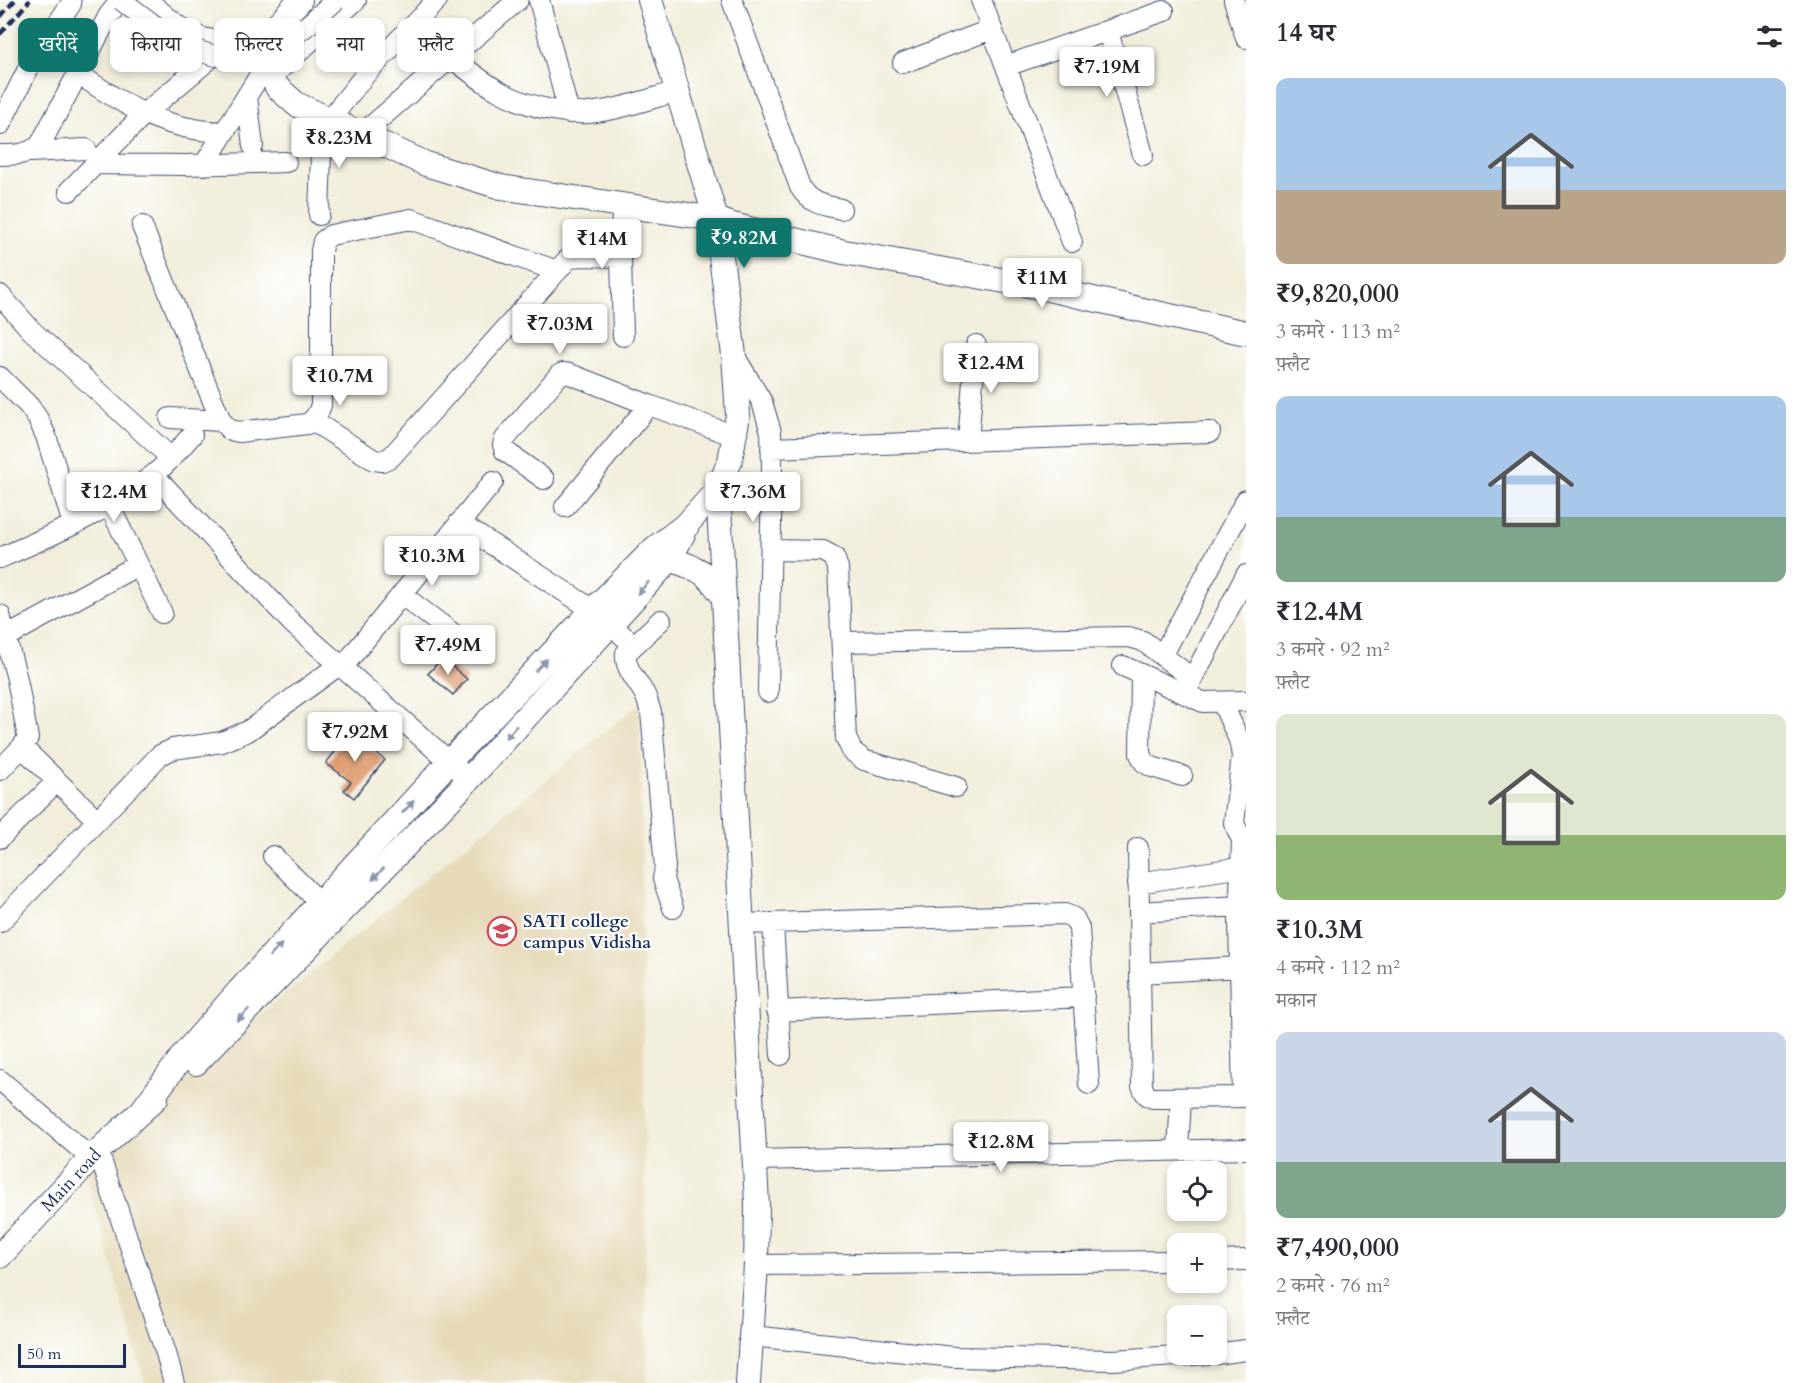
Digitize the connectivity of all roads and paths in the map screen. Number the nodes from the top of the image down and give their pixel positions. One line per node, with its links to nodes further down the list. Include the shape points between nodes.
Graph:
1 (121, 0): 3 (street, bridge, via 183,46 216,56 243,56 285,41); 29 (street)
2 (300, 0): 15 (main road)
3 (336, 0)
4 (356, 0): 21 (street)
5 (437, 0): 34 (street, via 365,75)
6 (518, 0): 20 (street)
7 (539, 0): 32 (street)
8 (650, 0): 30 (main road)
9 (732, 0): 47 (street, via 800,187 805,196 818,204)
10 (981, 0): 16 (street)
11 (1234, 0): 19 (street)
12 (159, 3): 18 (street, via 177,24 198,37)
13 (71, 4): 35 (street, via 33,59)
14 (1164, 11): 17 (street)
15 (283, 18)
16 (992, 29): 23 (street); 24 (street)
17 (1107, 31): 24 (street); 41 (street)
18 (214, 38)
19 (1246, 38)
20 (474, 39)
21 (304, 42)
22 (214, 55): 33 (street)
23 (903, 63)
24 (1006, 66): 51 (street)
25 (267, 72): 31 (street)
26 (270, 72): 34 (main road, via 277,87 296,104)
27 (435, 72): 37 (street)
28 (470, 72): 32 (street, via 530,106)
29 (76, 73): 33 (street); 39 (street, via 40,145)
30 (678, 91): 32 (street, via 608,109); 49 (main road)
31 (247, 96): 36 (street); 38 (street)
32 (569, 113)
33 (144, 114): 36 (street, via 200,132); 42 (street)
34 (330, 119): 37 (main road); 48 (street, via 321,154)
35 (0, 126)
36 (224, 132): 44 (street)
37 (362, 134): 46 (main road, via 426,164 501,187)
38 (253, 146)
39 (30, 152): 40 (street); 42 (street)
40 (0, 155)
41 (1143, 155)
42 (90, 157): 44 (street); 45 (street)
43 (286, 162): 44 (street)
44 (204, 165)
45 (69, 191)
46 (622, 204): 49 (main road); 52 (street)
47 (841, 209)
48 (319, 215)
49 (716, 219): 55 (main road, via 844,252 1039,287); 58 (main road)
50 (142, 226): 62 (street)
51 (1072, 242)
52 (621, 257): 53 (street, via 576,256); 56 (street)
53 (557, 271): 63 (street, via 391,457 374,460); 63 (street, via 411,219 331,235 323,241 321,251 321,405)
54 (0, 295): 69 (street, via 31,330)
55 (1246, 333)
56 (622, 336)
57 (976, 345): 67 (street)
58 (734, 354): 66 (main road, via 738,415); 68 (street, via 762,402 771,432)
59 (0, 377): 78 (street, via 38,419)
60 (650, 405): 66 (street); 71 (street, via 570,374 558,375 503,445 505,451); 76 (street)
61 (170, 418): 62 (street)
62 (221, 421): 63 (street, via 239,432)
63 (313, 421)
64 (1210, 432): 67 (street)
65 (192, 435): 69 (street)
66 (735, 436): 73 (main road)
67 (968, 441): 68 (street)
68 (771, 448): 80 (street)
69 (171, 458): 70 (street)
70 (154, 475): 75 (street); 96 (street, via 293,624)
71 (544, 479)
72 (493, 482): 77 (street)
73 (718, 489): 79 (main road); 86 (main road)
74 (1246, 500): 95 (street)
75 (109, 505): 78 (street); 83 (street)
76 (565, 507)
77 (459, 523): 85 (street); 89 (street)
78 (73, 524): 81 (street)
79 (688, 524): 82 (main road); 89 (main road, via 655,548)
80 (771, 550): 93 (street, via 824,551 834,557); 99 (street)
81 (0, 558)
82 (670, 559): 86 (main road, via 702,572); 89 (main road, one-way to 89)
83 (138, 565): 87 (street); 91 (street)
84 (1246, 574): 97 (street)
85 (402, 595): 92 (street); 96 (street)
86 (723, 596): 122 (main road)
87 (162, 613)
88 (0, 615): 91 (street)
89 (602, 617): 94 (street); 104 (main road, one-way to 89); 107 (main road, one-way to 107)
90 (661, 620): 94 (street)
91 (6, 637): 98 (street)
92 (464, 642)
93 (842, 642): 95 (street, via 1129,637 1143,641); 109 (street, via 846,738 852,751 864,760)
94 (634, 645): 118 (street, via 625,659 651,712 663,879)
95 (1162, 656): 97 (street)
96 (340, 666): 104 (street); 110 (street, via 241,734 160,755)
97 (1189, 686): 101 (street, via 1203,702); 106 (street, via 1132,670 1140,754 1152,767)
98 (9, 691): 102 (street, via 28,738)
99 (768, 692)
100 (1246, 701): 101 (street)
101 (1222, 702): 103 (street)
102 (22, 747): 105 (street); 108 (street)
103 (1244, 756): 114 (street, via 1234,823 1242,840)
104 (449, 762): 107 (street); 116 (main road, one-way to 104)
105 (0, 770)
106 (1182, 776)
107 (469, 779): 133 (main road, one-way to 133, via 196,1063)
108 (57, 782): 110 (street); 111 (street)
109 (956, 787)
110 (97, 820): 120 (street)
111 (0, 838)
112 (1138, 848): 115 (street)
113 (273, 856): 116 (street)
114 (1242, 867): 115 (street); 117 (street)
115 (1138, 883): 119 (street)
116 (320, 903): 133 (main road, one-way to 116, via 185,1053)
117 (1240, 906): 119 (street); 123 (street)
118 (673, 908)
119 (1139, 912): 124 (street)
120 (0, 922)
121 (773, 923): 122 (street); 125 (street, via 1065,914 1074,918 1079,928); 126 (street)
122 (742, 924): 137 (main road)
123 (1240, 967): 124 (street); 127 (street)
124 (1140, 973): 132 (street, via 1144,1092 1153,1098)
125 (1084, 997): 126 (street); 130 (street)
126 (777, 1011): 128 (street)
127 (1244, 1029): 131 (street)
128 (781, 1054)
129 (0, 1080): 136 (street)
130 (1089, 1084)
131 (1245, 1097): 132 (street)
132 (1181, 1098): 135 (street)
133 (144, 1108): 136 (main road, Main road)
134 (1246, 1149): 135 (street)
135 (1178, 1150): 137 (street)
136 (95, 1155): 138 (main road, Main road); 147 (street)
137 (754, 1161): 142 (main road)
138 (0, 1256)
139 (1246, 1260): 141 (street)
140 (1167, 1261): 142 (street)
141 (1227, 1261)
142 (756, 1265): 143 (main road)
143 (751, 1336): 146 (street, via 954,1357 1113,1360); 148 (main road)
144 (1246, 1350): 145 (street)
145 (1227, 1352)
146 (1167, 1357)
147 (174, 1383)
148 (748, 1383)

